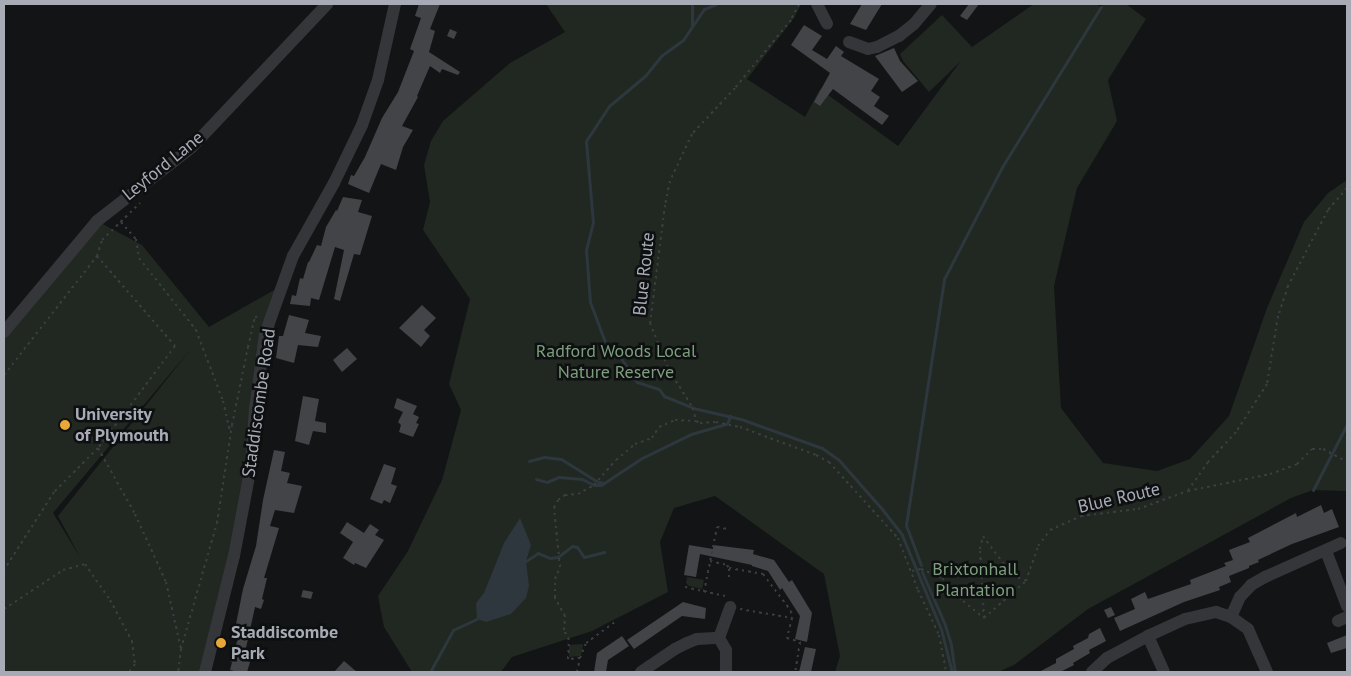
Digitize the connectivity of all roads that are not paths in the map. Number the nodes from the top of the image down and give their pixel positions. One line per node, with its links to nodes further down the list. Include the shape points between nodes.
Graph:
1 (326, 4): 7 (street, Leyford Lane, via 192,147 97,221)
2 (395, 4): 15 (street, Staddiscombe Road, via 378,80 362,125 294,256 265,334 255,410 252,466)
3 (817, 4): 5 (street)
4 (931, 4): 6 (street, via 906,30 877,47 868,49)
5 (827, 24)
6 (850, 42)
7 (4, 332)
8 (1341, 543): 9 (street)
9 (1326, 551): 11 (street); 12 (street, via 1251,585 1240,596)
10 (728, 605): 14 (street)
11 (1347, 606)
12 (1232, 617): 13 (street, via 1216,612 1201,614); 20 (street, via 1248,628)
13 (1148, 636): 18 (street, via 1113,654); 19 (street)
14 (719, 638): 16 (street, via 692,641); 17 (street, via 726,650)
15 (206, 672)
16 (641, 672)
17 (726, 672)
18 (1092, 672)
19 (1164, 672)
20 (1266, 672)

